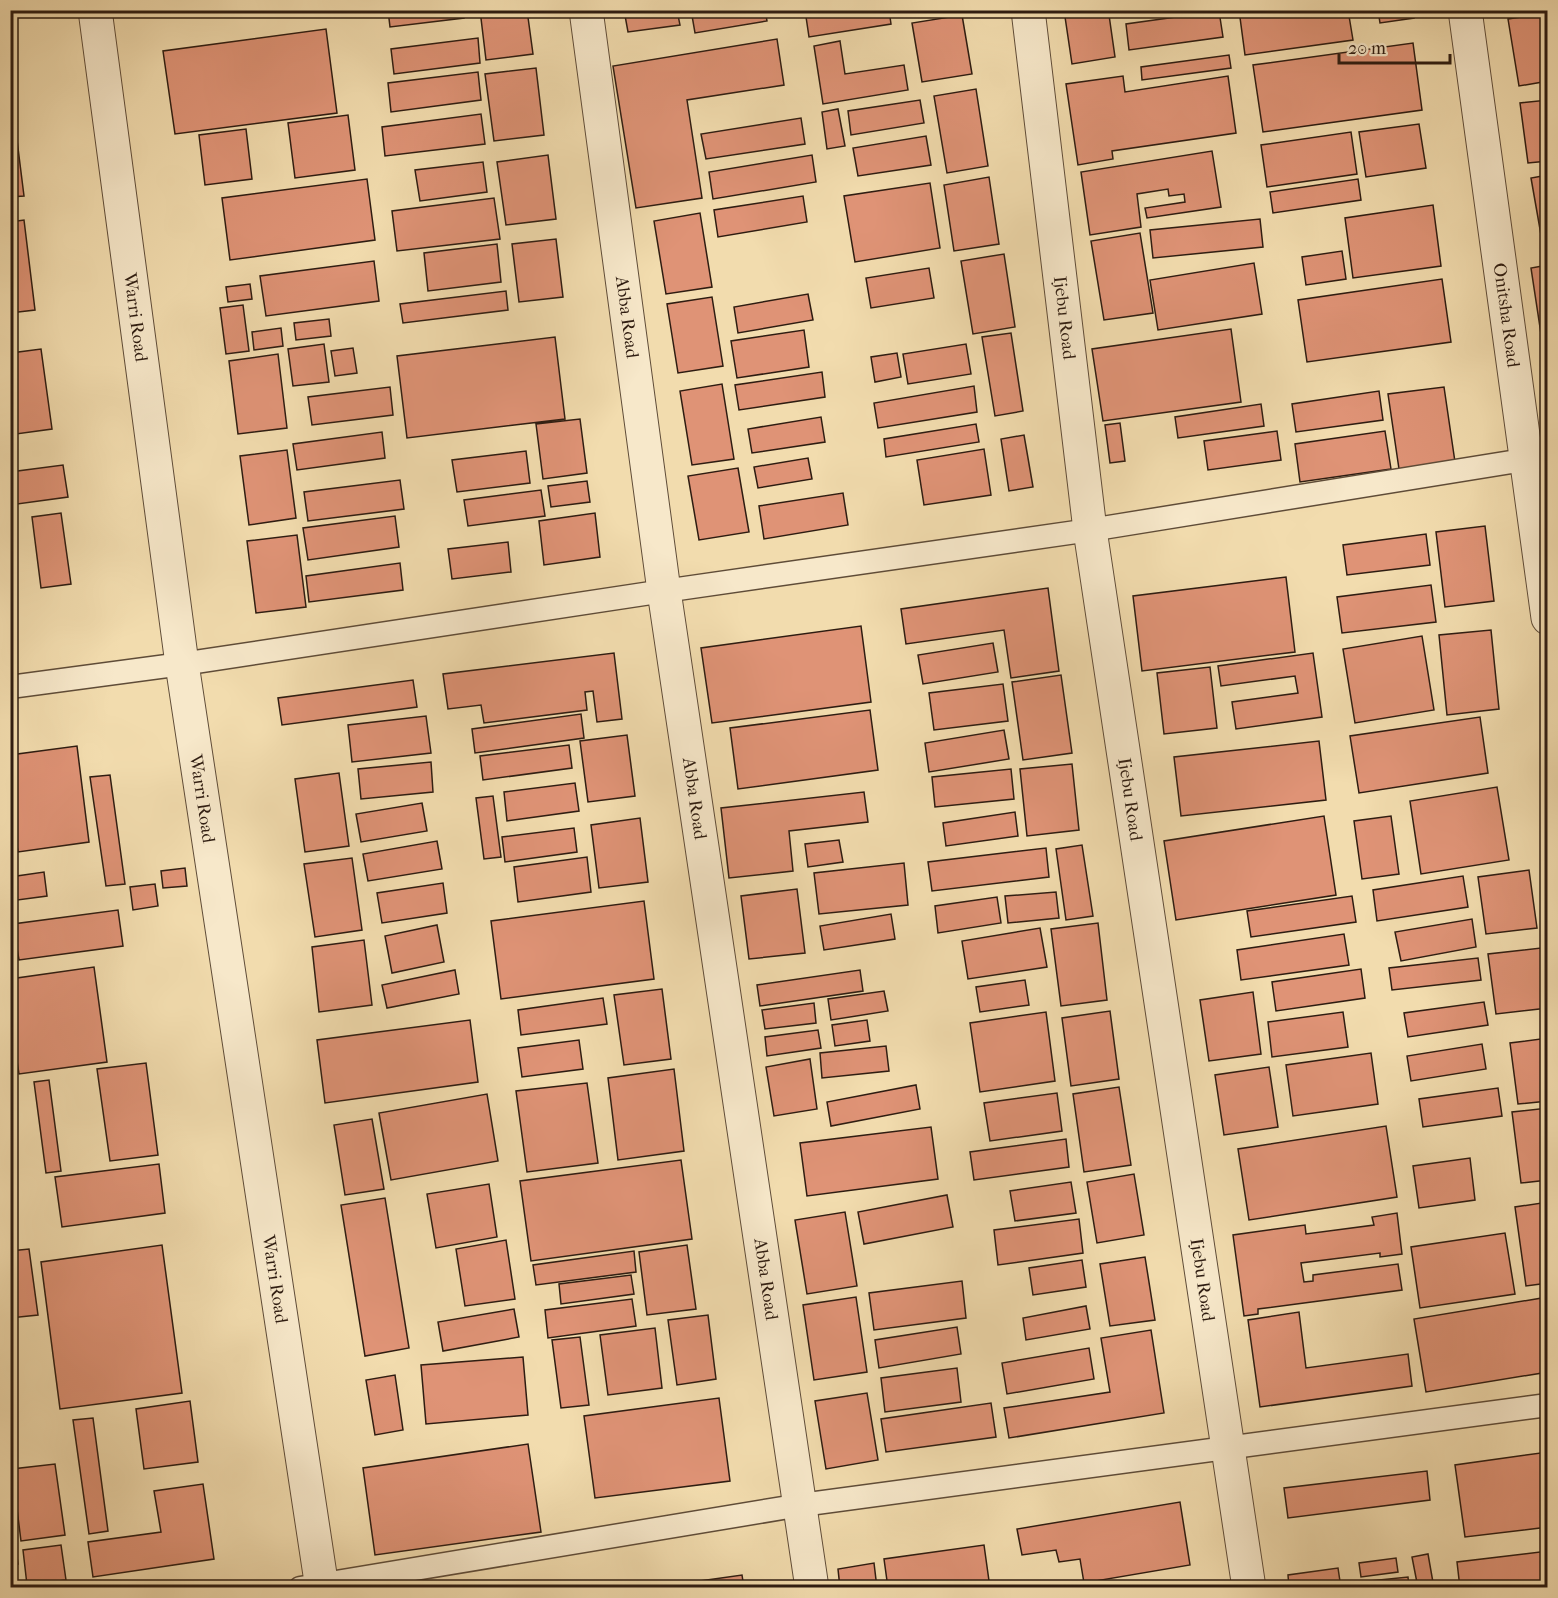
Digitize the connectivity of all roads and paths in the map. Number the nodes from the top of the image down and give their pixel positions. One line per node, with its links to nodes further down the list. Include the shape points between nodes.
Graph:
1 (95, 10): 9 (street, Warri Road)
2 (586, 10): 7 (street, Abba Road)
3 (1028, 10): 6 (street, Ijebu Road)
4 (1465, 10): 5 (street, Onitsha Road)
5 (1537, 457): 6 (lane); 8 (street, Onitsha Road)
6 (1090, 530): 7 (lane); 12 (street, Ijebu Road)
7 (664, 591): 9 (lane); 13 (street, Abba Road)
8 (1548, 618)
9 (182, 664): 10 (lane); 14 (street, Warri Road)
10 (10, 687)
11 (1548, 1405): 12 (lane)
12 (1228, 1448): 13 (lane); 16 (street, Ijebu Road)
13 (801, 1505): 14 (lane); 15 (street, Abba Road)
14 (315, 1586)
15 (812, 1587)
16 (1249, 1587)

